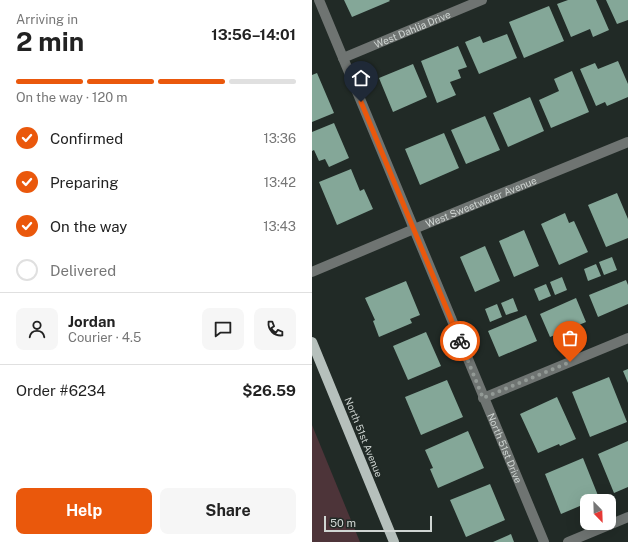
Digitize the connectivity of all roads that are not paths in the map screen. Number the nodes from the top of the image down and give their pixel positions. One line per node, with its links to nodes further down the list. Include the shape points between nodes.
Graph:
1 (319, 0): 3 (street, North 51st Drive)
2 (482, 0): 3 (street, West Dahlia Drive)
3 (343, 58): 5 (street, North 51st Drive)
4 (628, 142): 5 (street, West Sweetwater Avenue)
5 (414, 229): 6 (street, West Sweetwater Avenue); 9 (street, North 51st Drive)
6 (312, 272)
7 (628, 338): 9 (street)
8 (312, 342): 11 (main road, North 51st Avenue)
9 (483, 398): 12 (street, North 51st Drive)
10 (628, 517): 13 (street)
11 (394, 542)
12 (544, 542)
13 (568, 542)

